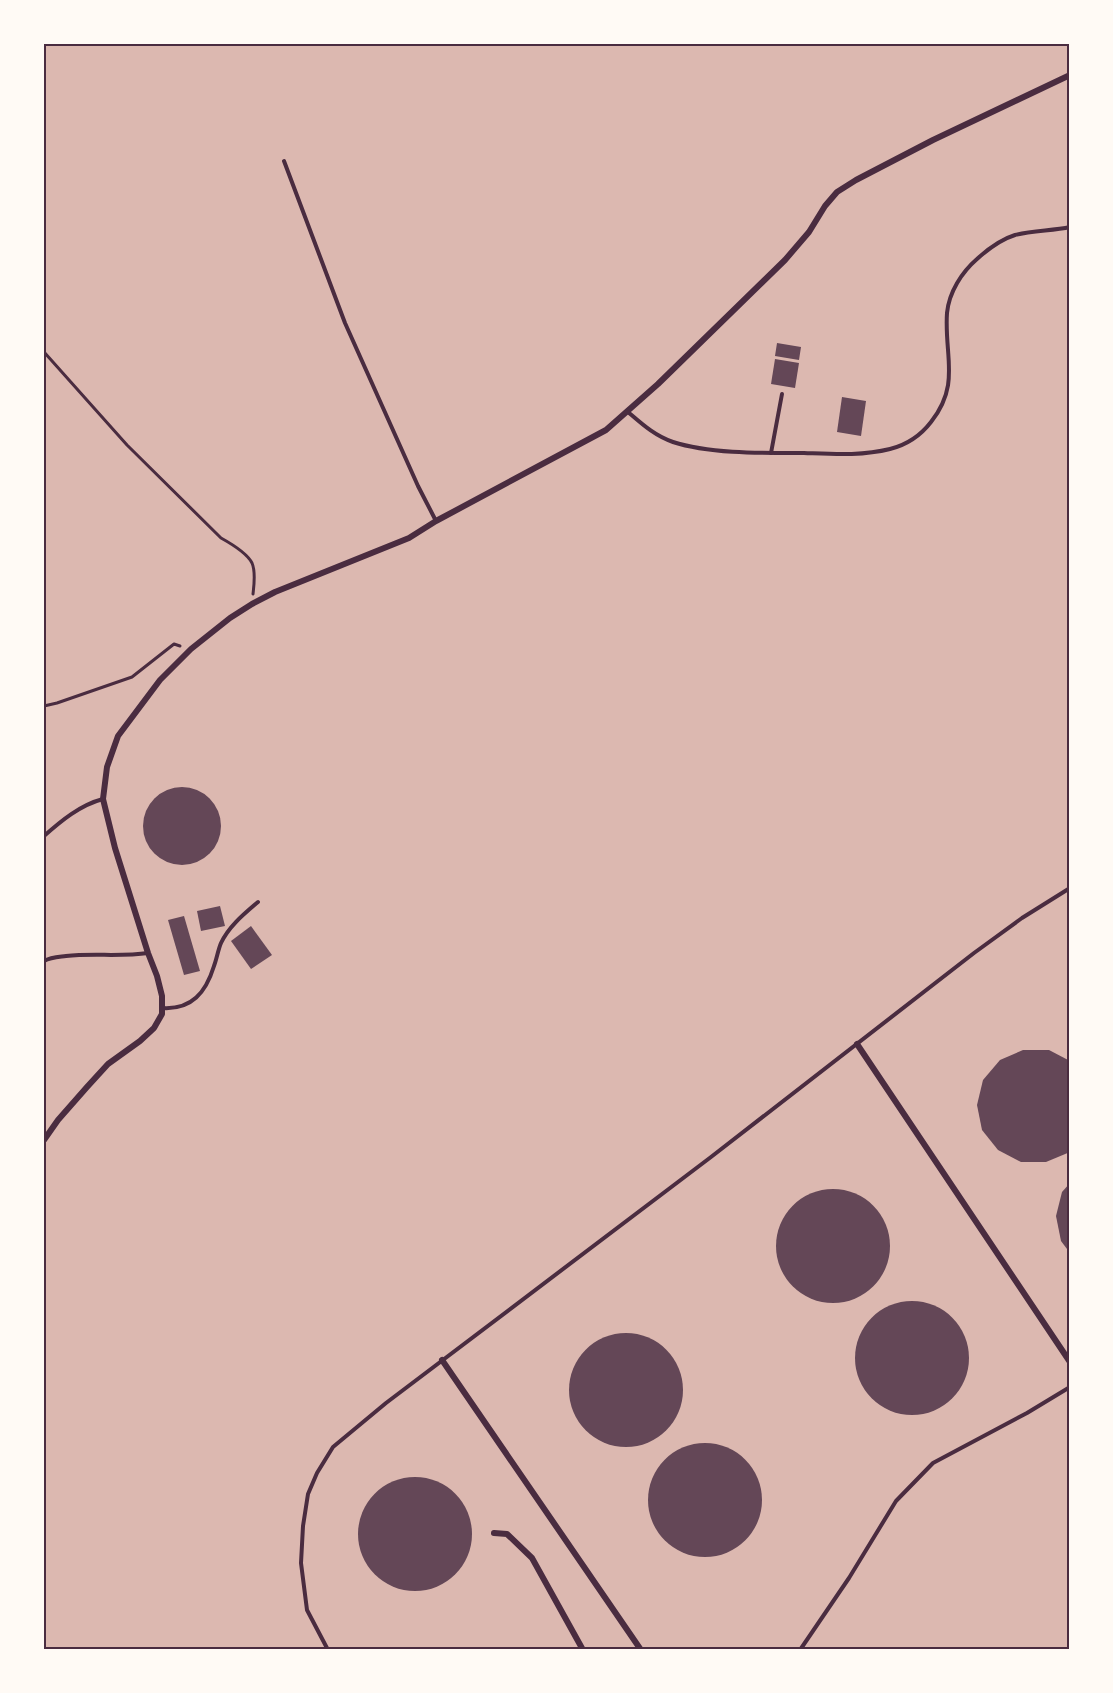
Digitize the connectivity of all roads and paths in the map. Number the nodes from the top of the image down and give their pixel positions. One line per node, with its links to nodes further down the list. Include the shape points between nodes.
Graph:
1 (1070, 75): 6 (street, via 933,140 837,192 785,260)
2 (284, 161): 8 (lane, via 345,323)
3 (1070, 227): 7 (lane, via 1015,235 987,249 968,268 954,289 947,312 948,391 941,408 916,438 892,449 864,454)
4 (44, 352): 9 (path, via 127,445 221,538 252,563)
5 (782, 393): 7 (lane)
6 (628, 412): 7 (lane, via 671,441 696,448); 8 (street, via 606,430)
7 (771, 453)
8 (436, 521): 9 (street, via 409,538)
9 (252, 603): 10 (street)
10 (191, 649): 11 (path, via 174,644 132,677); 12 (street, via 160,680 118,736 107,766)
11 (44, 706)
12 (103, 799): 13 (lane, via 90,802); 16 (street)
13 (44, 836)
14 (1070, 888): 19 (lane, via 1022,918)
15 (258, 902): 18 (lane, via 231,926 199,996 180,1008)
16 (148, 953): 17 (lane, via 88,954 50,957); 18 (street)
17 (44, 961)
18 (162, 1008): 20 (street, via 154,1028 108,1064)
19 (857, 1044): 21 (lane); 22 (street)
20 (44, 1140)
21 (442, 1360): 25 (lane, via 333,1447 308,1494 301,1563 307,1610); 27 (street)
22 (1070, 1362)
23 (1070, 1387): 28 (lane, via 933,1463 896,1501)
24 (494, 1533): 26 (street, via 507,1534 532,1558)
25 (328, 1650)
26 (583, 1650)
27 (641, 1650)
28 (800, 1650)

